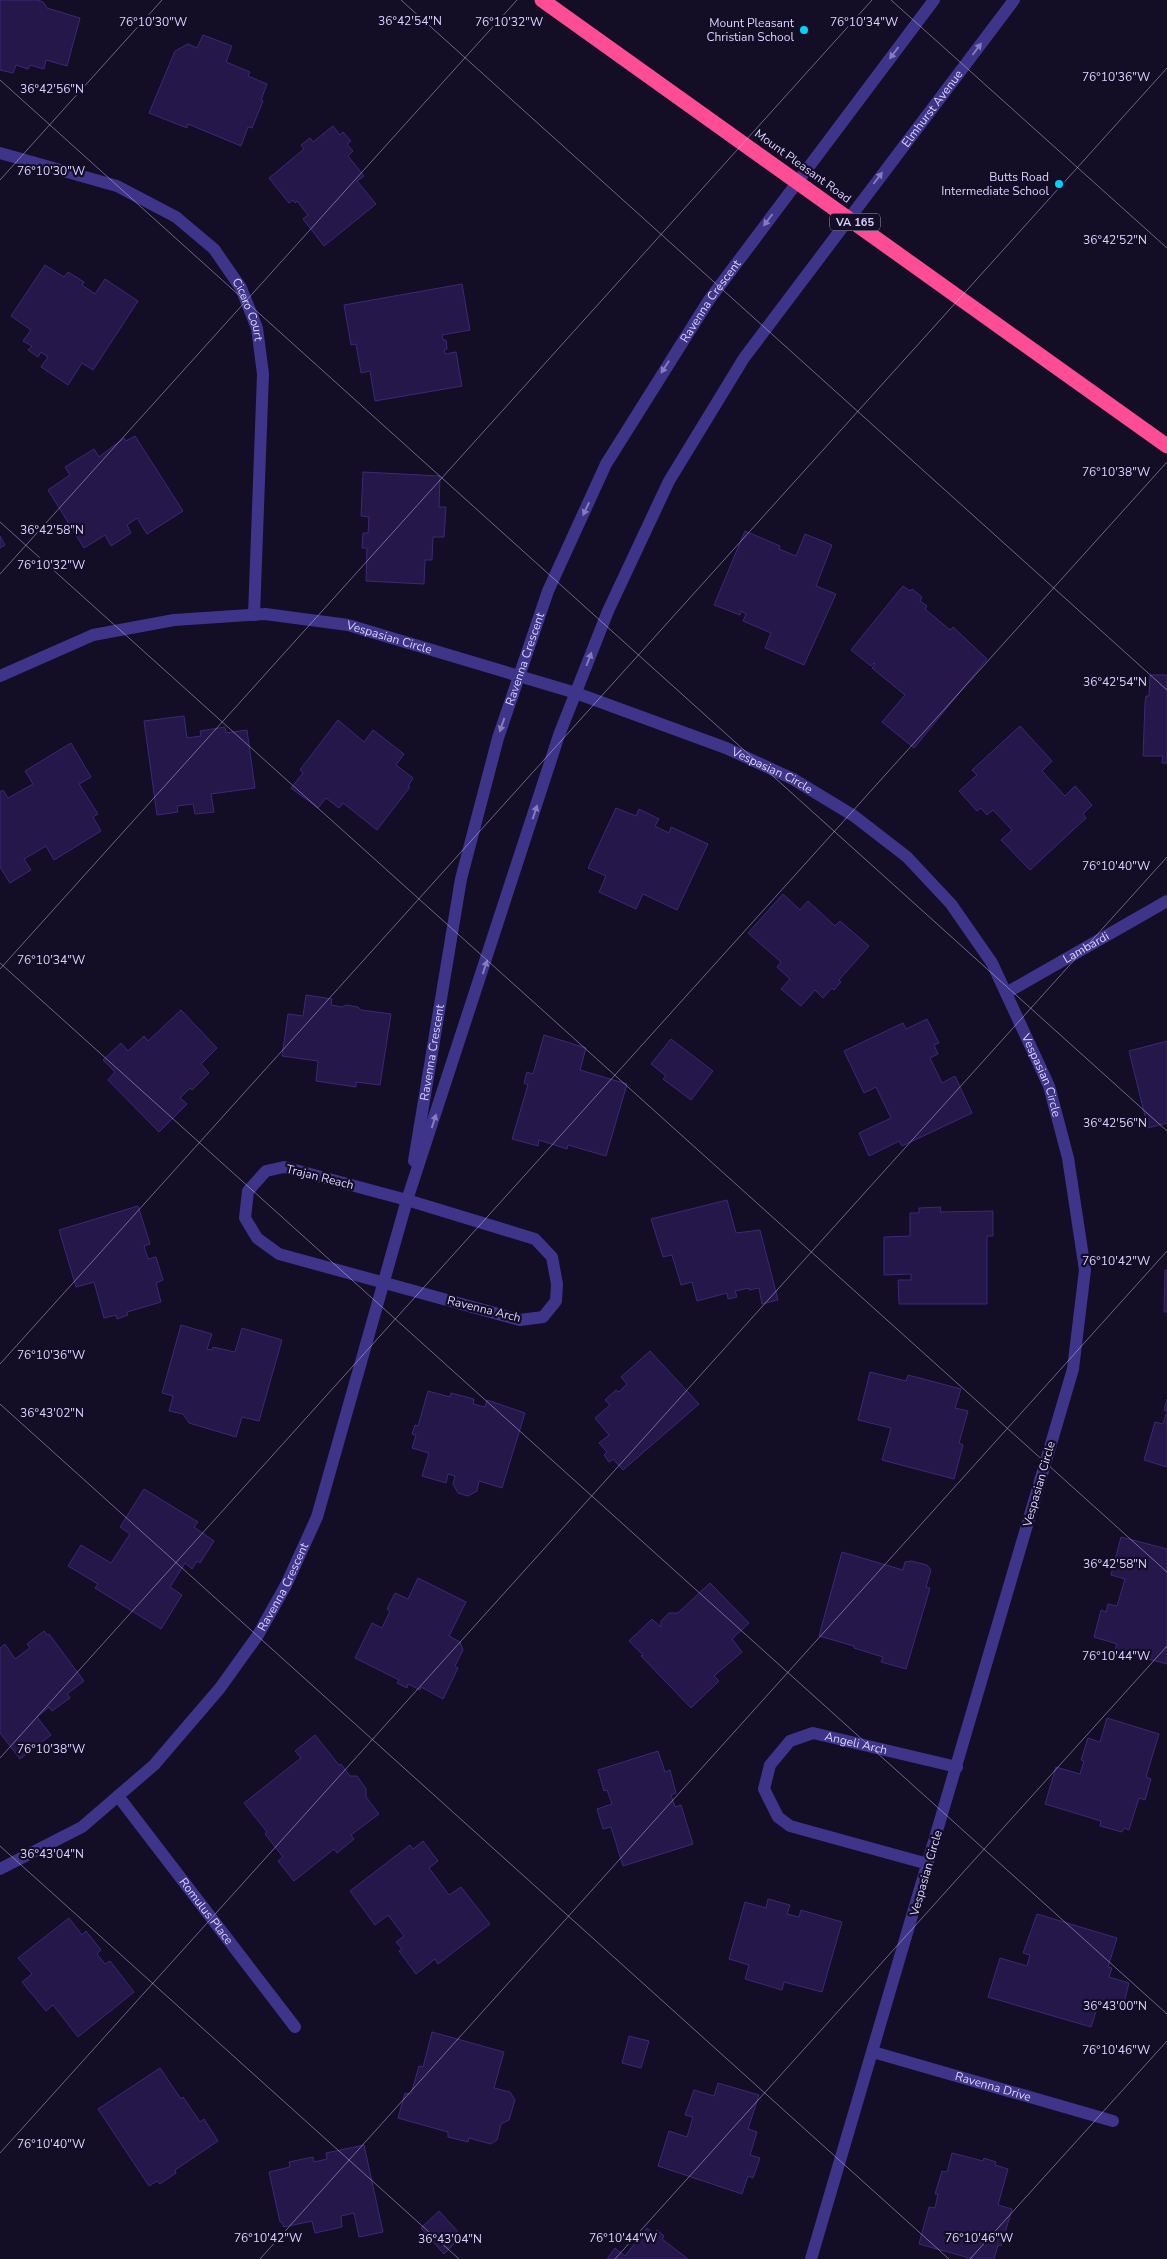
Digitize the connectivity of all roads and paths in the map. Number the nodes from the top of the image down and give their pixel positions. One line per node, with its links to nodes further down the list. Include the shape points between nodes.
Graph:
1 (542, 0): 5 (highway, Mount Pleasant Road / VA 165)
2 (934, 0): 5 (street, one-way to 5)
3 (1014, 0): 6 (street, Elmhurst Avenue, one-way to 3)
4 (0, 153): 8 (street, Cicero Court, via 117,186 176,217 214,249 241,288 257,328 263,374)
5 (798, 180): 6 (highway, Mount Pleasant Road / VA 165); 10 (street, Ravenna Crescent, one-way to 10, via 709,300 606,464 548,591)
6 (849, 217): 7 (highway, Mount Pleasant Road / VA 165); 11 (street, Ravenna Crescent, one-way to 6, via 608,611 669,481 744,358)
7 (1167, 446)
8 (254, 615): 9 (street, Vespasian Circle, via 174,620 93,635); 10 (street, Vespasian Circle, via 348,626)
9 (0, 676)
10 (519, 677): 11 (street, Vespasian Circle); 14 (street, Ravenna Crescent, one-way to 14, via 498,738 461,879)
11 (576, 693): 13 (street, Vespasian Circle, via 726,748 793,779 854,816 907,857 951,904 992,963); 14 (street, Ravenna Crescent, one-way to 11, via 559,735)
12 (1167, 901): 13 (street, Lambardi)
13 (1006, 993): 16 (street, Vespasian Circle, via 1049,1086 1068,1158 1085,1270 1072,1369)
14 (407, 1200): 15 (street, Ravenna Crescent); 15 (street, Trajan Reach, via 284,1167 266,1171 248,1190 245,1218 257,1238 279,1254); 15 (street, Ravenna Arch, via 535,1239 552,1257 557,1284 556,1301 543,1317 520,1320)
15 (384, 1283): 17 (street, Ravenna Crescent, via 317,1517 286,1585 258,1635 220,1688 154,1765)
16 (957, 1767): 18 (street, Vespasian Circle); 18 (street, Angeli Arch, via 813,1733 790,1741 770,1765 764,1789 778,1817 790,1826)
17 (118, 1796): 19 (street, Ravenna Crescent, via 82,1827); 20 (street, Romulus Place)
18 (928, 1864): 21 (street, Vespasian Circle)
19 (0, 1870)
20 (295, 2027)
21 (874, 2052): 22 (street, Ravenna Drive); 23 (street, Vespasian Circle)
22 (1112, 2121)
23 (811, 2259)

